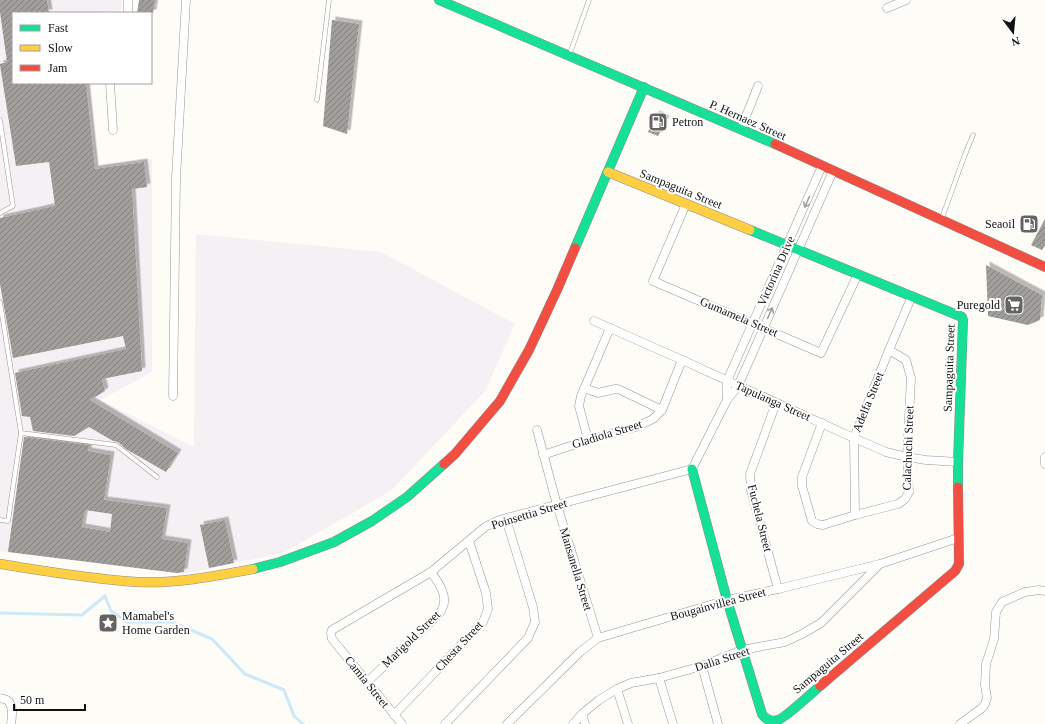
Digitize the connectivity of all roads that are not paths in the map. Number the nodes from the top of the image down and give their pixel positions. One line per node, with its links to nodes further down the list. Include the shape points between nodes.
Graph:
1 (128, 0): 8 (street)
2 (186, 0): 39 (street, via 176,178)
3 (329, 0): 13 (lane)
4 (439, 0): 9 (street, P. Hernaez Street)
5 (589, 0): 9 (lane)
6 (906, 0): 7 (street)
7 (887, 8)
8 (128, 12)
9 (568, 56): 12 (street, P. Hernaez Street)
10 (110, 84): 16 (street)
11 (758, 86): 15 (street)
12 (644, 87): 15 (street, P. Hernaez Street); 20 (street)
13 (317, 100)
14 (0, 120): 22 (lane, via 13,206)
15 (741, 129): 18 (street, P. Hernaez Street)
16 (113, 130)
17 (973, 135): 23 (lane)
18 (822, 166): 19 (street, P. Hernaez Street); 24 (street, Victorina Drive, one-way to 24)
19 (833, 171): 23 (street, P. Hernaez Street); 25 (street, Victorina Drive)
20 (608, 172): 21 (street, Sampaguita Street); 61 (street, via 529,350 500,401 455,454 407,497 372,521 334,542 300,556 260,568 198,579 118,581)
21 (686, 204): 24 (street, Sampaguita Street); 31 (street, Gumamela Street, via 654,281)
22 (0, 213)
23 (941, 219): 26 (street, P. Hernaez Street)
24 (787, 245): 25 (street, Sampaguita Street); 31 (street, Victorina Drive)
25 (798, 250): 27 (street, Sampaguita Street); 33 (street, Victorina Drive, one-way to 25)
26 (1045, 267)
27 (858, 274): 28 (street, Sampaguita Street); 33 (street, Gumamela Street, via 821,352)
28 (912, 296): 34 (street, Adelfa Street); 51 (street, Sampaguita Street, via 962,317 963,320)
29 (0, 302): 45 (lane)
30 (594, 321): 32 (street, Tapulanga Street)
31 (753, 323): 33 (street, Gumamela Street); 36 (street, Victorina Drive)
32 (610, 328): 35 (street, Tapulanga Street); 38 (street)
33 (764, 328): 37 (street, Victorina Drive)
34 (889, 350): 46 (street, Adelfa Street); 49 (street, Calachuchi Street, via 906,360 911,378)
35 (682, 360): 36 (street, Tapulanga Street); 42 (street, Gladiola Street)
36 (727, 381): 37 (street, Tapulanga Street); 40 (street, Victorina Drive)
37 (738, 386): 40 (street, Victorina Drive); 41 (street, Tapulanga Street)
38 (584, 388): 42 (street, via 598,392 618,389); 47 (street, via 579,406)
39 (173, 396)
40 (727, 400): 53 (street, Victorina Drive)
41 (776, 403): 43 (street, Tapulanga Street); 64 (street, Fuchela Street, via 750,474 750,482)
42 (662, 410): 47 (street, Gladiola Street, via 653,420 636,427)
43 (822, 423): 46 (street, Tapulanga Street); 56 (street, Calachuchi Street, via 802,477 812,521 823,525)
44 (537, 430): 48 (street, Mansanella Street)
45 (21, 433): 54 (lane, via 116,446); 58 (lane, via 8,521)
46 (854, 438): 49 (street, Tapulanga Street, via 886,452); 56 (street, Adelfa Street)
47 (588, 440): 48 (street, Gladiola Street)
48 (543, 455): 55 (street, Mansanella Street)
49 (907, 457): 51 (street, Tapulanga Street); 56 (street, Calachuchi Street, via 909,492 906,499 898,504)
50 (1045, 457): 52 (street)
51 (958, 462): 59 (street, Sampaguita Street)
52 (1045, 464)
53 (692, 469): 55 (street, Poinsettia Street); 66 (street)
54 (157, 477)
55 (557, 505): 57 (street, Poinsettia Street); 67 (street, Mansanella Street)
56 (855, 515)
57 (506, 519): 60 (street, Poinsettia Street, via 485,527); 79 (street, via 533,607 535,622 528,638)
58 (0, 520)
59 (958, 538): 62 (street, Bougainvillea Street); 69 (street, Sampaguita Street, via 959,564 955,571 780,720 770,721 762,714)
60 (469, 541): 63 (street, Poinsettia Street); 76 (street, Chesta Street, via 486,593 488,609 483,622)
61 (0, 564)
62 (880, 564): 64 (street, Bougainvillea Street); 69 (street, Dalia Street, via 821,623 785,642)
63 (431, 572): 68 (street, Poinsettia Street, via 332,630); 72 (street, Marigold Street, via 440,585 444,600 442,610)
64 (778, 589): 66 (street, Bougainvillea Street)
65 (1045, 591): 86 (street, via 1025,592 1002,602 996,612 994,639 986,664 985,704)
66 (727, 600): 67 (street, Bougainvillea Street); 69 (street)
67 (598, 638): 80 (street, Bougainvillea Street, via 580,652)
68 (332, 639): 72 (street, Camia Street)
69 (742, 650): 70 (street, Dalia Street)
70 (702, 666): 71 (street, Dalia Street); 85 (street)
71 (659, 678): 73 (street, Dalia Street, via 631,683); 84 (street)
72 (367, 682): 76 (street, Camia Street)
73 (618, 689): 75 (street, Dalia Street); 83 (street)
74 (0, 698): 77 (street, via 8,700 11,705)
75 (582, 714): 81 (street, Dalia Street); 82 (street)
76 (394, 715): 78 (street, Camia Street)
77 (11, 724)
78 (402, 724)
79 (445, 724)
80 (507, 724)
81 (573, 724)
82 (585, 724)
83 (628, 724)
84 (673, 724)
85 (718, 724)
86 (960, 724)

